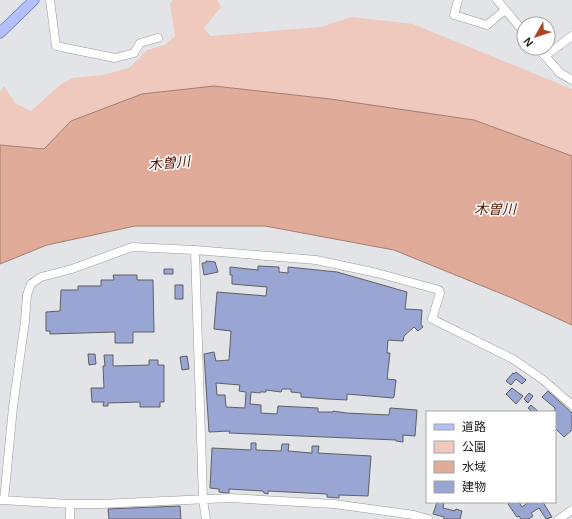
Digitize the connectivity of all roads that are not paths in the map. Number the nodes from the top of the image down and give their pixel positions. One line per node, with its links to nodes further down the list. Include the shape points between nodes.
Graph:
1 (34, 0): 7 (main road)
2 (50, 0): 9 (street, via 56,46 115,58 134,53 140,42)
3 (458, 0): 5 (street, via 454,15 487,25)
4 (497, 0): 5 (street)
5 (505, 10): 6 (street)
6 (516, 23)
7 (0, 33)
8 (572, 36): 10 (street)
9 (158, 38)
10 (556, 48)
11 (546, 56): 12 (street, via 560,73)
12 (572, 80)
13 (195, 250): 14 (street, via 316,260 439,290 432,319 514,359); 15 (street, via 132,248 41,277 31,284 26,295 25,321); 16 (street)
14 (572, 405)
15 (2, 500): 17 (street)
16 (203, 500): 17 (street); 20 (street); 21 (street, via 230,498 334,504)
17 (70, 504): 19 (street)
18 (572, 510): 22 (street)
19 (70, 519)
20 (206, 519)
21 (428, 519)
22 (559, 519)

